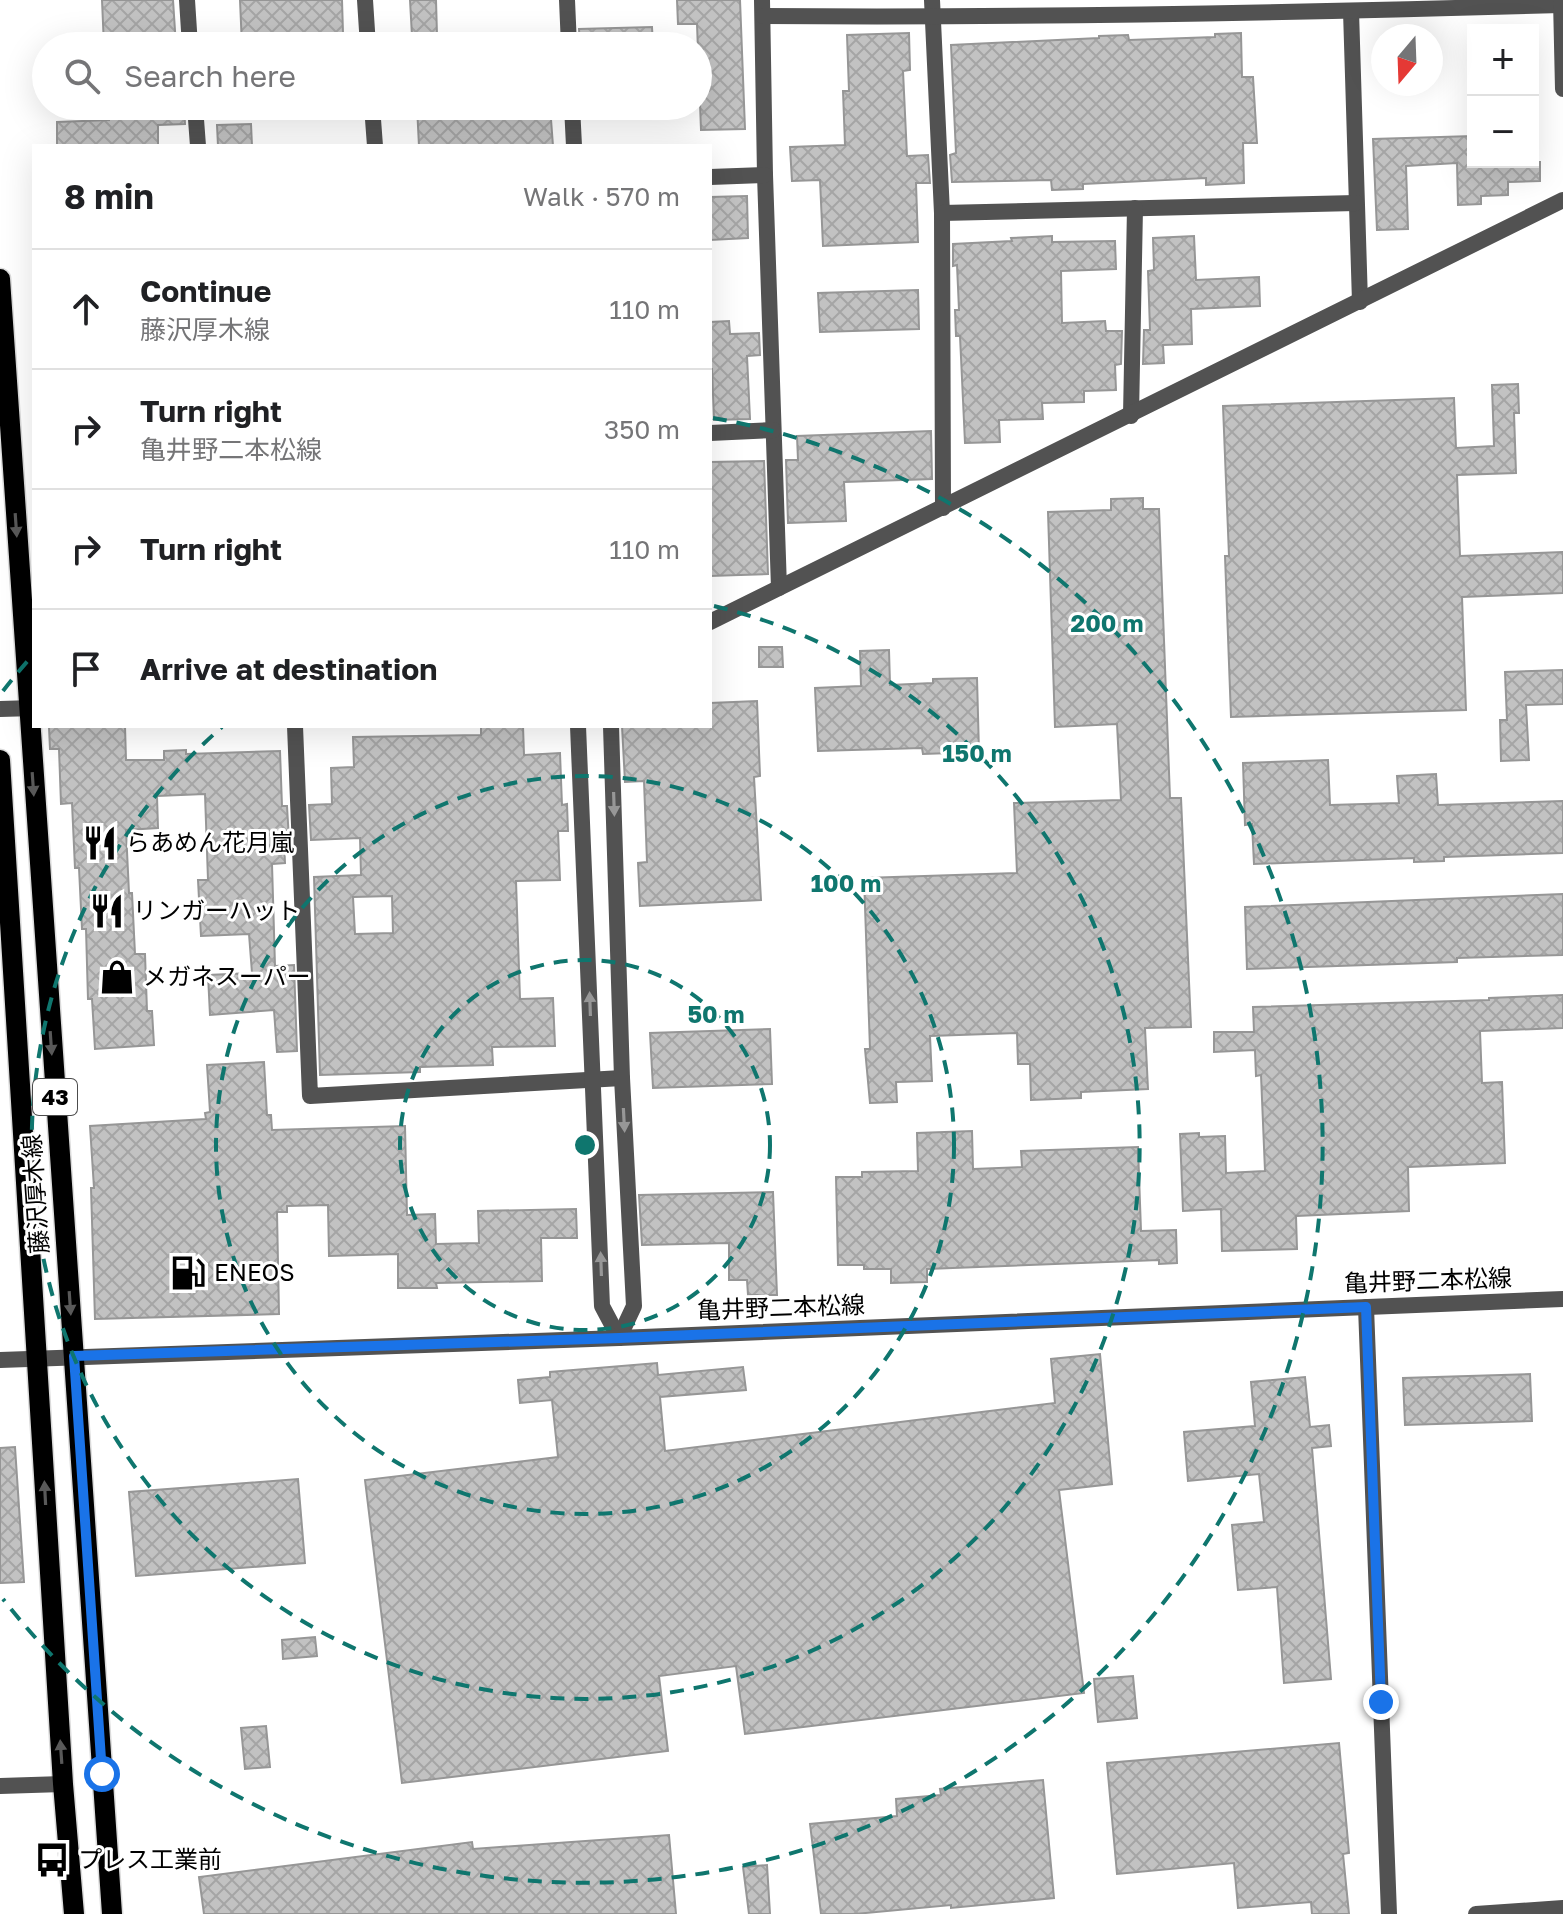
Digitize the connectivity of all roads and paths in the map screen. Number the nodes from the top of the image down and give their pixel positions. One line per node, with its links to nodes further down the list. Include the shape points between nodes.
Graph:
1 (187, 0): 8 (street)
2 (365, 0): 9 (street)
3 (567, 0): 10 (street)
4 (1561, 2): 7 (street); 11 (street)
5 (762, 8): 6 (street); 18 (street)
6 (933, 8): 7 (street); 23 (street)
7 (1351, 11): 21 (street)
8 (189, 32)
9 (367, 32)
10 (568, 32)
11 (1563, 89)
12 (196, 120): 15 (street)
13 (373, 120): 16 (street)
14 (573, 120): 17 (street)
15 (198, 144)
16 (375, 144)
17 (574, 144)
18 (765, 175): 19 (street); 27 (street)
19 (712, 177)
20 (1563, 200): 25 (street)
21 (1356, 203): 22 (street); 25 (street)
22 (1135, 208): 23 (street); 26 (street)
23 (942, 213): 29 (street)
24 (0, 279): 32 (main road, 藤沢厚木線 / 43, one-way to 32)
25 (1360, 302): 26 (street)
26 (1131, 416): 29 (street)
27 (773, 430): 28 (street); 30 (street)
28 (712, 433)
29 (943, 508): 30 (street)
30 (779, 588): 31 (street)
31 (712, 621)
32 (31, 708): 33 (street)
33 (0, 709)
34 (32, 728): 44 (main road, 藤沢厚木線 / 43, one-way to 44)
35 (295, 728): 40 (street, via 310,1096)
36 (578, 728): 40 (street, one-way to 36)
37 (611, 728): 39 (street, one-way to 39)
38 (0, 760): 45 (main road, 藤沢厚木線 / 43)
39 (622, 1078): 40 (street); 43 (street, one-way to 43, via 634,1306)
40 (593, 1080): 43 (street, one-way to 40, via 602,1306)
41 (1563, 1299): 42 (street, 亀井野二本松線)
42 (1366, 1307): 43 (street, 亀井野二本松線); 52 (street)
43 (619, 1338): 44 (street, 亀井野二本松線)
44 (74, 1356): 45 (street, 亀井野二本松線); 51 (main road, 藤沢厚木線 / 43)
45 (37, 1359): 46 (street, 亀井野二本松線); 47 (main road, 藤沢厚木線 / 43, one-way to 45)
46 (0, 1360)
47 (63, 1784): 48 (street); 50 (main road, 藤沢厚木線 / 43)
48 (0, 1786)
49 (1563, 1908): 53 (street)
50 (74, 1914)
51 (112, 1914)
52 (1389, 1914)
53 (1476, 1914)

